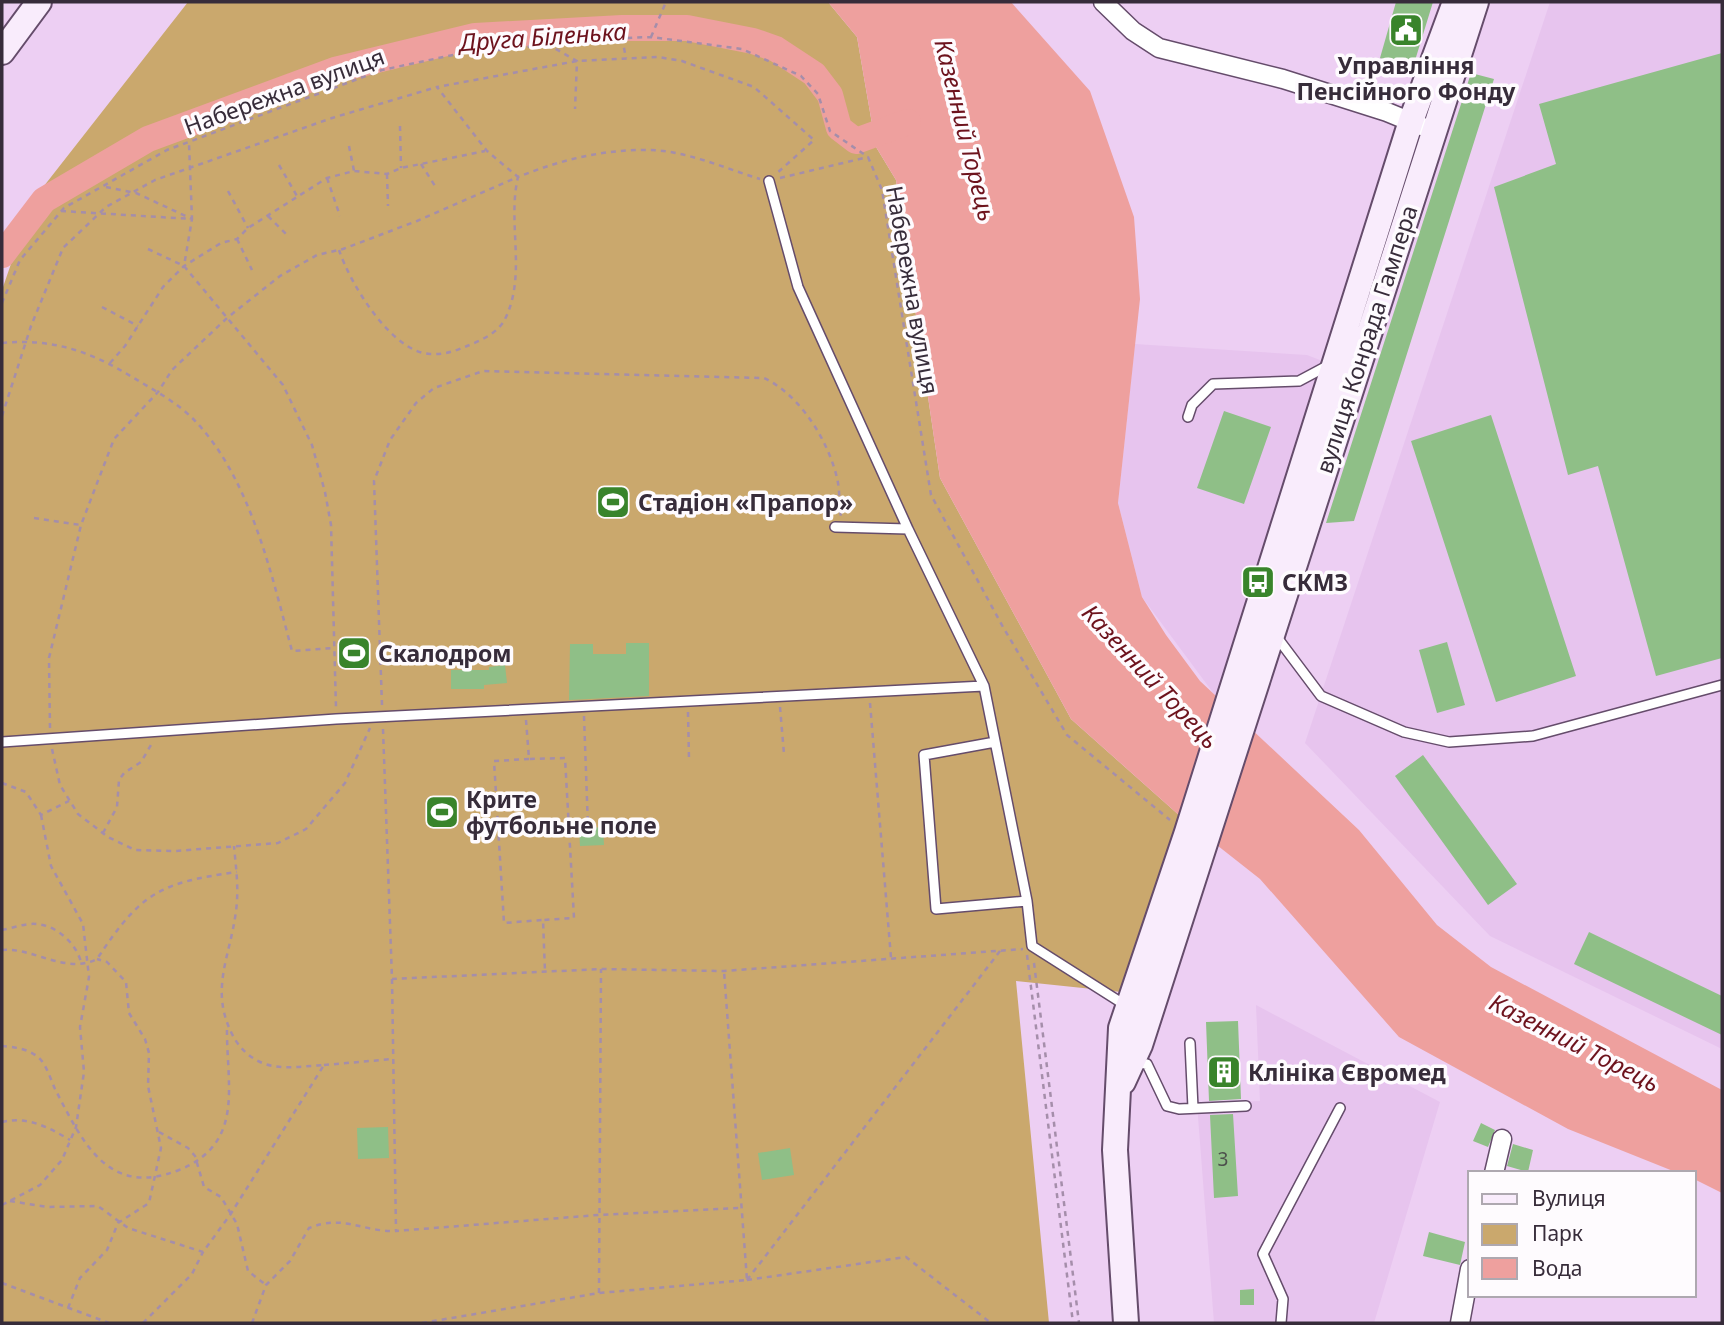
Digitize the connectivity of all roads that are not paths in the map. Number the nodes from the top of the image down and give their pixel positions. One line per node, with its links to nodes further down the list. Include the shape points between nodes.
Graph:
1 (39, 2): 5 (main road)
2 (1103, 2): 6 (street, via 1159,48 1283,79)
3 (1455, 2): 6 (main road, вулиця Конрада Гампера)
4 (1476, 2): 6 (main road, вулиця Конрада Гампера)
5 (2, 52)
6 (1422, 126): 8 (main road, вулиця Конрада Гампера)
7 (769, 181): 11 (lane, via 798,287)
8 (1347, 364): 9 (lane, via 1299,381 1213,384 1192,405); 12 (main road, вулиця Конрада Гампера)
9 (1188, 417)
10 (839, 527): 11 (lane)
11 (908, 529): 15 (lane)
12 (1263, 627): 13 (main road, вулиця Конрада Гампера); 14 (lane, via 1321,696 1405,732 1449,742 1533,736)
13 (1247, 674): 19 (main road, via 1187,832); 19 (main road, via 1199,860)
14 (1722, 685)
15 (984, 686): 16 (lane); 17 (lane, via 337,719)
16 (995, 742): 18 (lane); 18 (lane, via 924,755 936,909)
17 (2, 743)
18 (1027, 901): 19 (lane, via 1032,946)
19 (1139, 1011): 21 (main road); 22 (main road, via 1121,1028)
20 (1190, 1043): 24 (lane)
21 (1131, 1062): 22 (main road); 24 (lane, via 1147,1064 1167,1106)
22 (1117, 1096): 29 (main road, via 1115,1150)
23 (1246, 1106): 24 (lane)
24 (1193, 1108)
25 (1340, 1108): 30 (lane, via 1263,1254 1283,1299)
26 (1502, 1139): 27 (street)
27 (1494, 1171)
28 (1468, 1280): 31 (street)
29 (1126, 1323)
30 (1281, 1323)
31 (1460, 1323)

